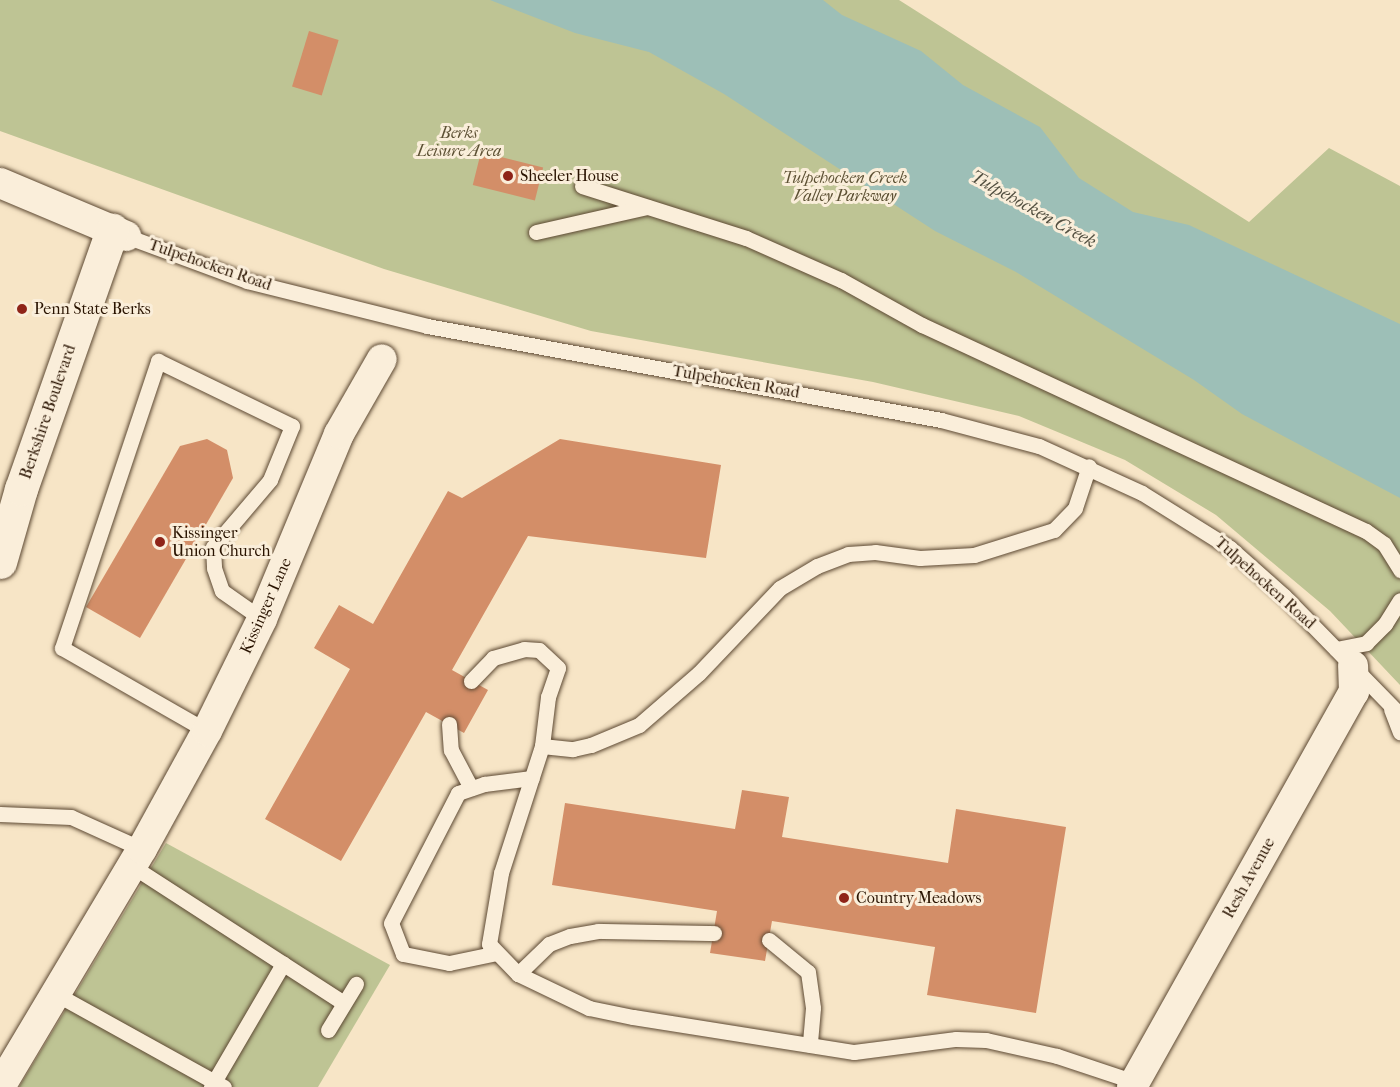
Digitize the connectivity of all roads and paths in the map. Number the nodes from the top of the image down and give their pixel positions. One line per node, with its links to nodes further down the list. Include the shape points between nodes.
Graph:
1 (0, 183): 5 (street, Tulpehocken Road)
2 (582, 186): 3 (lane)
3 (650, 207): 4 (lane); 9 (lane, via 746,238 799,261 922,326 1262,480 1366,531 1384,544)
4 (536, 232)
5 (119, 233): 7 (lane, Tulpehocken Road, via 248,280 427,326 990,430); 8 (street, Berkshire Boulevard, via 21,489)
6 (382, 359): 11 (street, Kissinger Lane, via 339,434)
7 (1089, 466): 12 (lane, Tulpehocken Road, via 1150,497 1230,548); 18 (lane, via 1075,508 1054,530 974,555 920,558 875,552 848,554 816,566 780,588 699,673 639,725 573,749)
8 (0, 562)
9 (1400, 570)
10 (1400, 600): 12 (lane, via 1385,624)
11 (262, 619): 16 (street, Kissinger Lane); 16 (lane, via 222,591 214,568 213,547 270,480 292,426 158,361 62,648)
12 (1344, 658): 14 (lane, Tulpehocken Road); 34 (street, Resh Avenue, via 1354,692)
13 (471, 681): 18 (lane, via 493,658 524,649 539,650 558,668 548,697)
14 (1395, 712): 17 (lane)
15 (449, 724): 20 (lane, via 451,750)
16 (207, 731): 22 (street, Kissinger Lane)
17 (1400, 732)
18 (542, 746): 19 (lane)
19 (532, 778): 20 (lane); 25 (lane, via 501,873 489,944)
20 (471, 788): 25 (lane, via 458,793 391,923 403,954 449,963)
21 (0, 814): 22 (lane, via 71,817)
22 (137, 858): 26 (lane); 29 (street, Kissinger Lane)
23 (714, 933): 27 (lane, via 598,931 570,936 549,944)
24 (769, 940): 32 (lane, via 808,972 813,1008)
25 (496, 953): 27 (lane)
26 (283, 964): 30 (lane); 33 (lane)
27 (518, 974): 32 (lane, via 589,1008)
28 (356, 984): 30 (lane)
29 (56, 993): 33 (lane); 35 (street, Kissinger Lane)
30 (344, 1003): 31 (lane)
31 (328, 1030)
32 (810, 1045): 34 (lane, via 854,1052 956,1039 986,1040 1057,1056)
33 (216, 1085)
34 (1134, 1085)
35 (0, 1087)

